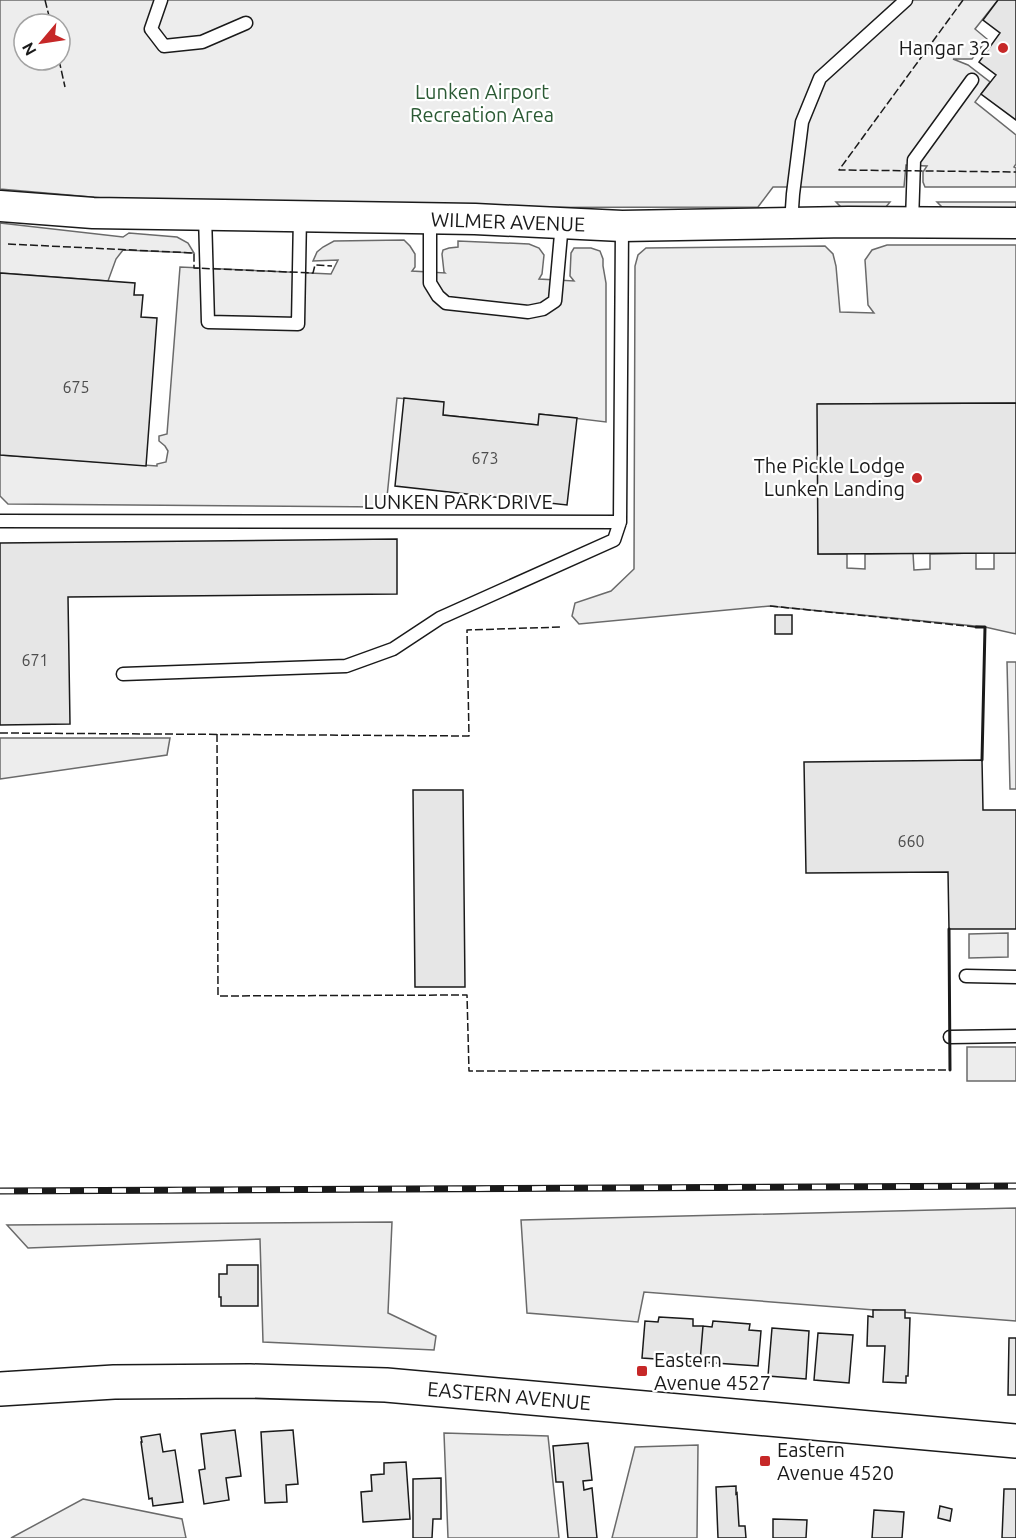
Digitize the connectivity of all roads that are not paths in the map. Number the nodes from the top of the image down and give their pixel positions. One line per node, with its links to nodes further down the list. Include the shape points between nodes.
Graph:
1 (161, 0): 3 (lane, via 151,29 164,46 202,42)
2 (906, 0): 12 (lane, via 820,78 802,122)
3 (246, 23)
4 (972, 80): 9 (lane, via 914,160)
5 (0, 206): 6 (street, WILMER AVENUE)
6 (205, 215): 7 (street, WILMER AVENUE); 7 (lane, via 208,322 298,324)
7 (300, 216): 8 (street, WILMER AVENUE)
8 (430, 219): 10 (street, WILMER AVENUE); 10 (lane, via 430,283 438,296 446,303 528,312 555,301)
9 (912, 222): 11 (street, WILMER AVENUE); 12 (street, WILMER AVENUE)
10 (562, 223): 13 (street, WILMER AVENUE)
11 (1016, 223)
12 (791, 224): 13 (street, WILMER AVENUE)
13 (622, 226): 15 (lane)
14 (0, 521): 15 (lane, LUNKEN PARK DRIVE)
15 (620, 522): 16 (lane, via 614,540 440,618 393,650 346,666)
16 (123, 674)
17 (966, 976): 18 (lane)
18 (1016, 977)
19 (1016, 1036): 20 (lane)
20 (950, 1037)
21 (0, 1389): 22 (main road, EASTERN AVENUE, via 114,1382 386,1385)
22 (1016, 1441)

